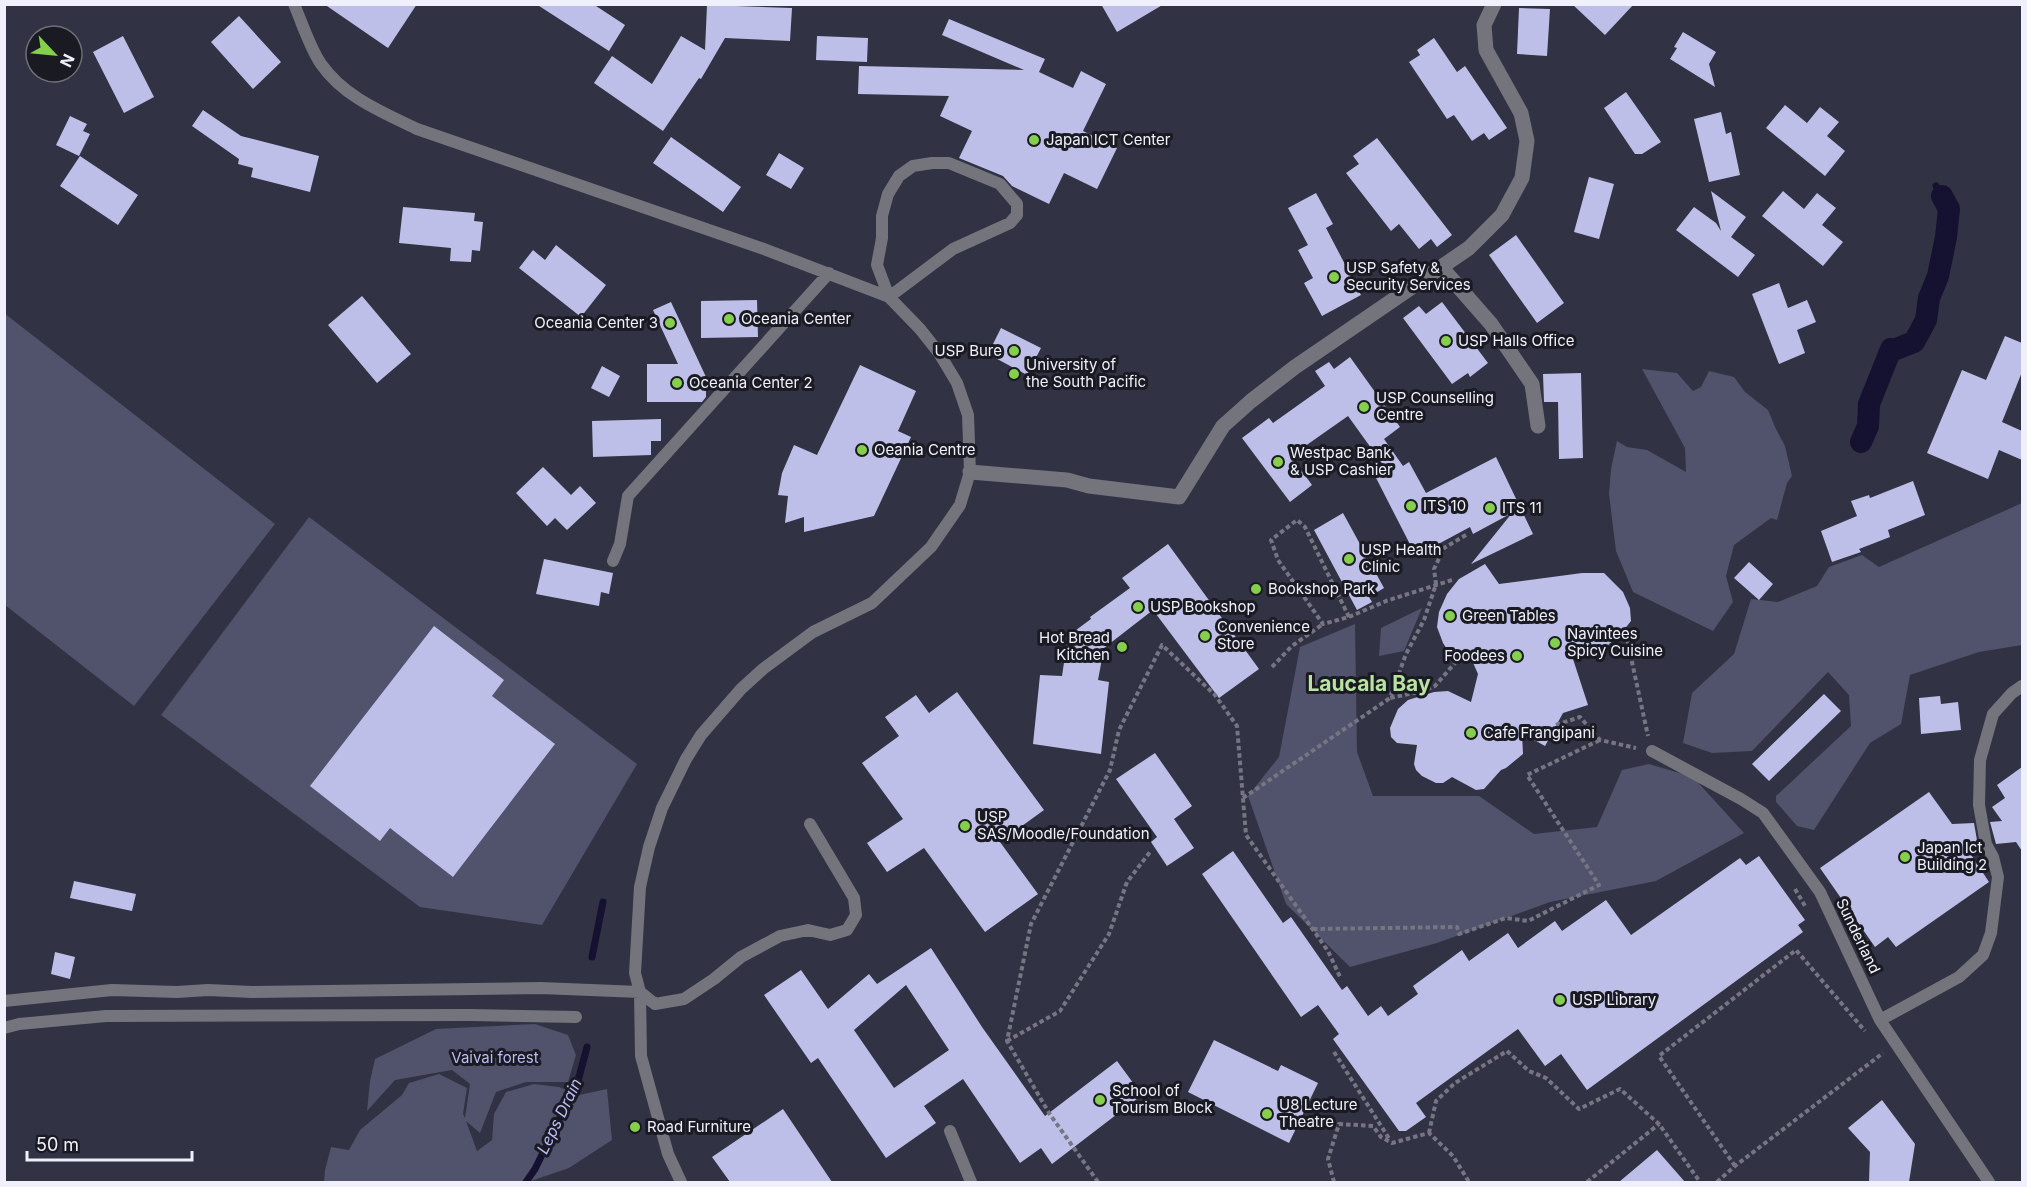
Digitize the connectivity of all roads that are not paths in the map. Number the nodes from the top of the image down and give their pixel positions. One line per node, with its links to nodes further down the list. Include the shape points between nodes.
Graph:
1 (294, 4): 4 (lane, via 321,64 344,88 371,107 417,129)
2 (1494, 4): 3 (street, via 1484,25 1486,50 1521,113 1527,141 1522,178 1502,215)
3 (1442, 268): 6 (street, via 1491,324 1532,384); 7 (street, via 1251,401 1223,426 1179,497 1067,480)
4 (829, 273): 5 (lane); 8 (lane, via 628,496)
5 (889, 297): 5 (lane, via 877,265 882,216 899,176 913,166 949,163 1000,184 1017,204 1017,215 1010,223 953,249); 7 (lane, via 939,353 957,383 968,415)
6 (1539, 426)
7 (970, 472): 12 (lane, via 960,505 931,547 872,603 813,632 763,669 701,735 662,808 649,847 640,887 635,973)
8 (613, 561)
9 (2022, 686): 15 (lane, via 1993,714 1980,760 1979,805 1986,844 1998,878 1991,933 1983,955 1959,977)
10 (1652, 751): 15 (lane, Sunderland, via 1763,813 1820,892)
11 (810, 824): 12 (lane, via 854,898 856,915 847,930 830,934 808,930 780,936 741,957 684,999 655,1004)
12 (640, 992): 13 (lane, via 541,988 112,990); 18 (lane, via 641,1056 668,1154)
13 (4, 1001)
14 (576, 1017): 16 (lane, via 106,1016)
15 (1880, 1020): 20 (lane, Sunderland)
16 (4, 1028)
17 (950, 1131): 19 (lane)
18 (681, 1182)
19 (971, 1182)
20 (1989, 1182)

